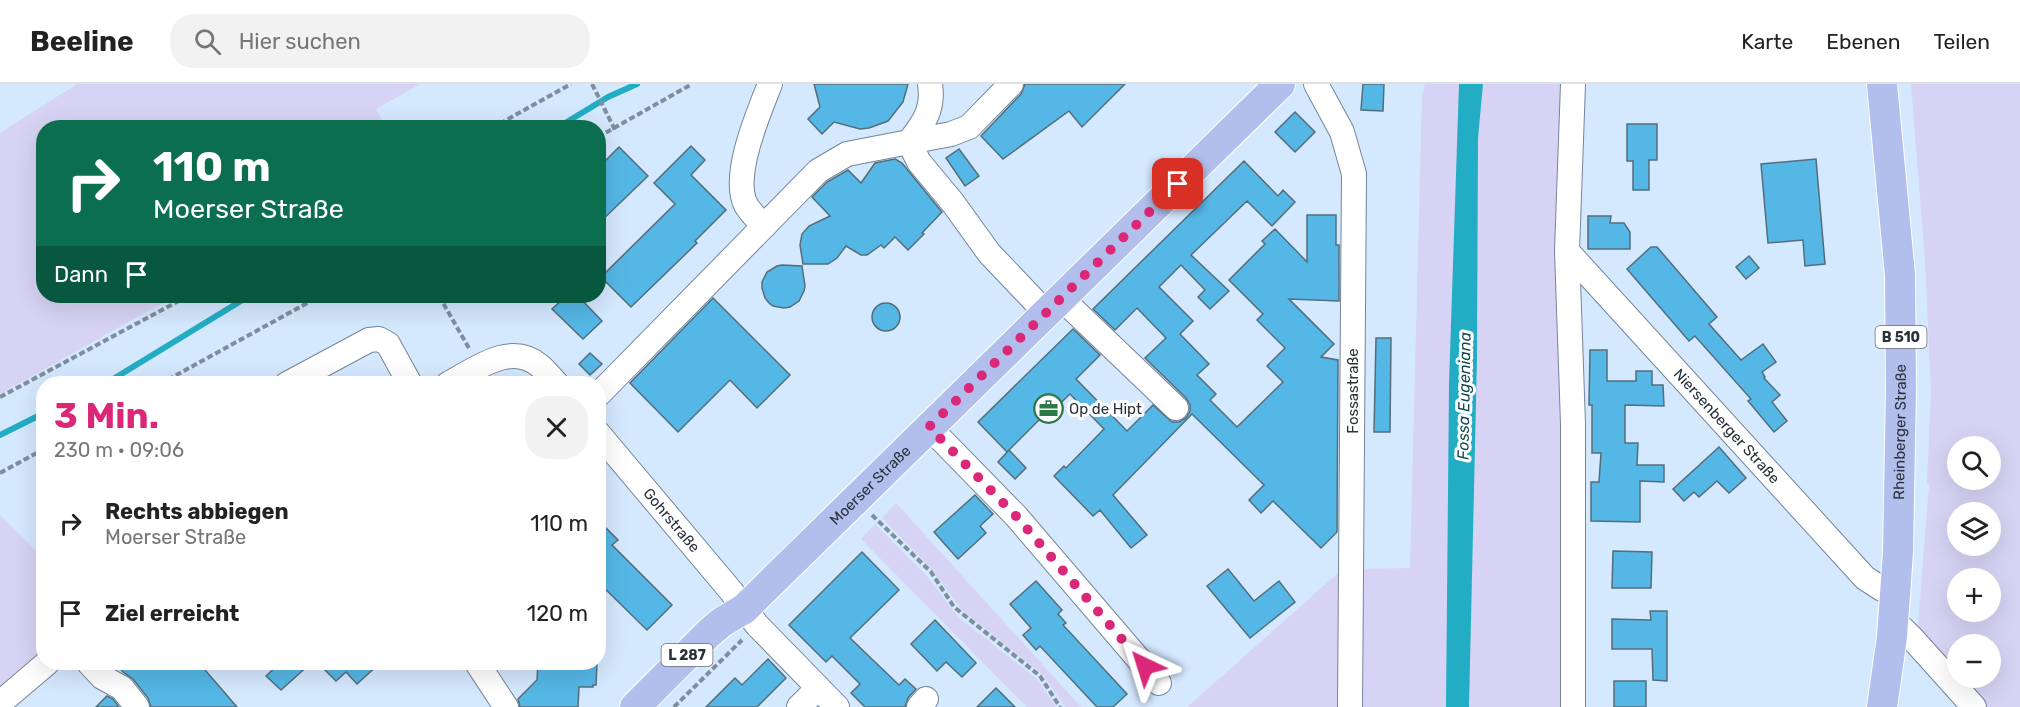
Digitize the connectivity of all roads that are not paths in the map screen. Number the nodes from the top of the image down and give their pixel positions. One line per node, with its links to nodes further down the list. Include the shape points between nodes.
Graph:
1 (771, 84): 9 (street, via 754,124 741,179 745,204)
2 (930, 84): 8 (street, via 927,120)
3 (1011, 84): 8 (street, via 969,127)
4 (1280, 84): 11 (main road, Moerser Straße / L 287)
5 (1316, 84): 34 (street, Fossastraße, via 1342,132 1354,174)
6 (1573, 84): 10 (street)
7 (1882, 84): 20 (main road, Rheinberger Straße / B 510, via 1900,275 1900,462)
8 (909, 142): 9 (street, via 847,154 818,171); 11 (street, via 919,162 989,253)
9 (764, 226): 16 (street)
10 (1567, 251): 20 (street, Niersenberger Straße, via 1865,578 1882,589); 35 (street, via 1573,424)
11 (1053, 305): 17 (street); 18 (main road, Moerser Straße / L 287)
12 (302, 376): 13 (street, via 369,340 380,339 388,344)
13 (406, 376)
14 (463, 376): 15 (street, via 504,356 520,355 539,365)
15 (549, 376)
16 (606, 387)
17 (1176, 408)
18 (929, 427): 21 (main road, Moerser Straße / L 287); 25 (street, via 1016,516)
19 (606, 443): 21 (street, Gohrstraße)
20 (1893, 606): 36 (main road, Rheinberger Straße / B 510); 37 (street, Niersenberger Straße, via 1911,637)
21 (744, 609): 26 (street, Gohrstraße); 30 (main road, Moerser Straße / L 287, via 722,622); 31 (main road, Moerser Straße / L 287, via 722,645)
22 (39, 670): 27 (street)
23 (96, 670): 28 (street, via 122,688)
24 (482, 670): 29 (street)
25 (1159, 682)
26 (818, 688): 32 (street); 33 (street, Gohrstraße)
27 (0, 703)
28 (137, 707)
29 (506, 707)
30 (634, 707)
31 (658, 707)
32 (799, 707)
33 (837, 707)
34 (1350, 707)
35 (1573, 707)
36 (1882, 707)
37 (1974, 707)

